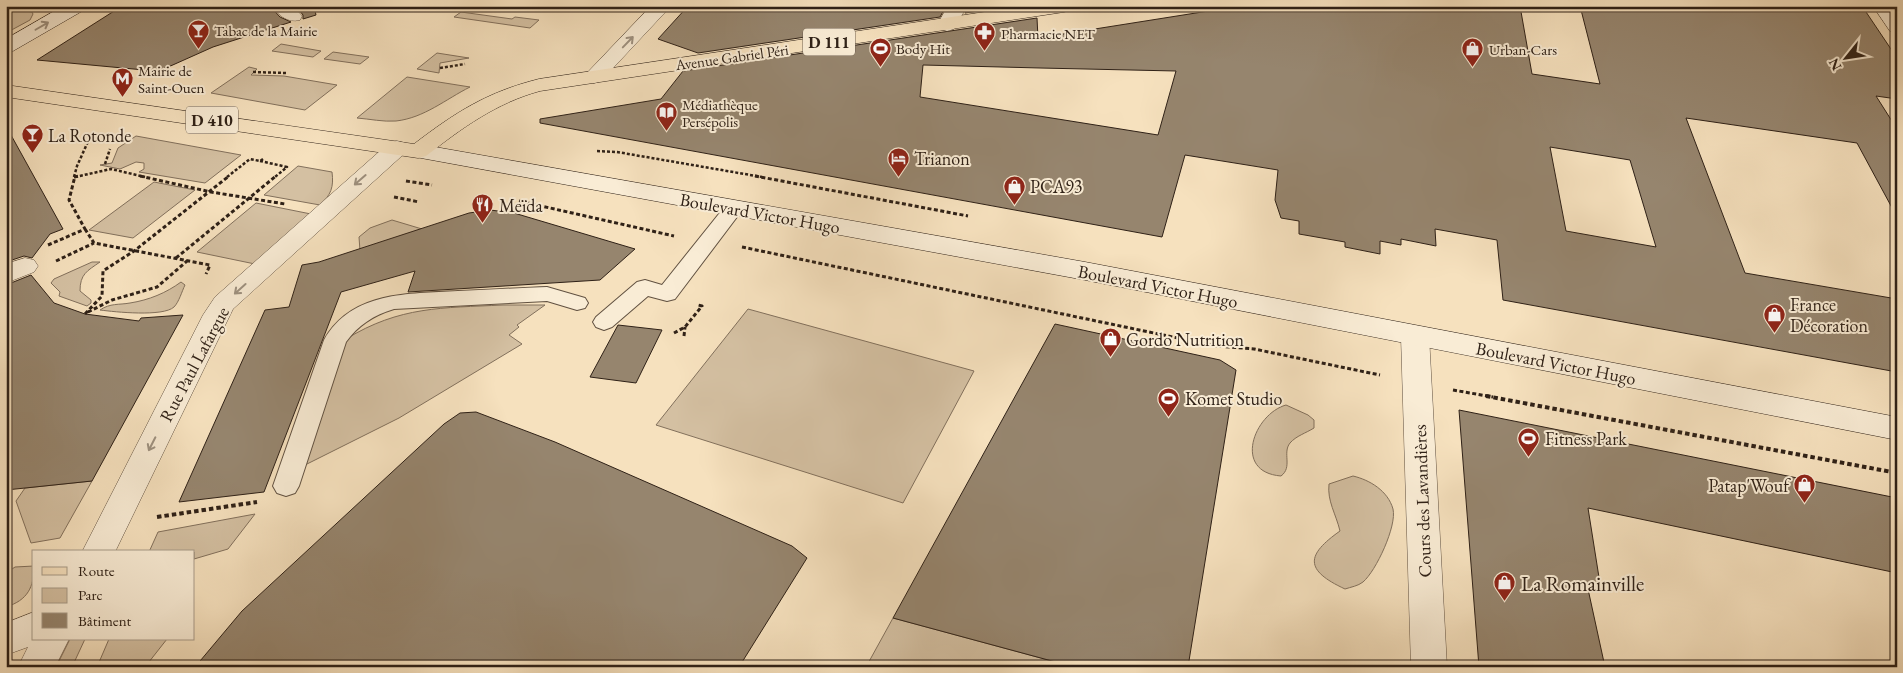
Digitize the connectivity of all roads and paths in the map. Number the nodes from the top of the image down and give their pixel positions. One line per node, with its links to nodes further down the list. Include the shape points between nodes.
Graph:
1 (77, 6): 8 (main road, one-way to 1)
2 (662, 6): 13 (main road, one-way to 2)
3 (958, 6): 6 (main road)
4 (1064, 6): 6 (main road, Avenue Gabriel Péri / D 111)
5 (1882, 6): 7 (main road)
6 (947, 25): 13 (main road, Avenue Gabriel Péri / D 111)
7 (1897, 27)
8 (6, 47)
9 (465, 64): 10 (path)
10 (440, 68)
11 (253, 72): 12 (path)
12 (287, 73)
13 (594, 77): 17 (main road, Avenue Gabriel Péri / D 111, via 513,91)
14 (6, 91): 17 (main road, D 410)
15 (91, 135): 19 (path)
16 (110, 149): 18 (path)
17 (408, 150): 25 (main road, Boulevard Victor Hugo / D 410); 45 (main road, Rue Paul Lafargue, one-way to 45, via 224,303)
18 (105, 164)
19 (74, 178): 20 (path, via 111,169); 26 (path, via 69,200)
20 (211, 192): 22 (path); 22 (path, via 250,159 287,167); 31 (path)
21 (394, 197): 23 (path)
22 (249, 198): 24 (path); 32 (path)
23 (419, 202)
24 (287, 204)
25 (732, 209): 28 (lane); 40 (main road, Boulevard Victor Hugo / D 410, via 1085,271)
26 (85, 229): 29 (path); 30 (path)
27 (659, 233): 28 (path, Boulevard Victor Hugo)
28 (707, 241): 37 (lane, via 667,294 645,287); 41 (path, Boulevard Victor Hugo, via 1216,346 1254,350)
29 (94, 243): 31 (path); 34 (path)
30 (44, 246)
31 (134, 251): 32 (path); 33 (path, via 103,271 102,296 85,314 112,300 157,287)
32 (175, 259): 33 (path)
33 (187, 261): 35 (path, via 210,265)
34 (54, 262)
35 (203, 281)
36 (577, 303): 44 (lane, via 547,294 394,302 362,313 346,324 335,340)
37 (604, 322)
38 (685, 327): 39 (path)
39 (684, 336)
40 (1415, 336): 41 (main road, Cours des Lavandières); 42 (main road, Boulevard Victor Hugo / D 410)
41 (1417, 383): 43 (path, Boulevard Victor Hugo); 51 (main road, Cours des Lavandières)
42 (1897, 429)
43 (1897, 473)
44 (286, 486): 45 (path, via 262,502)
45 (112, 524): 46 (main road, Rue Paul Lafargue)
46 (99, 550)
47 (32, 629): 48 (main road)
48 (6, 639)
49 (50, 640): 50 (main road)
50 (36, 667)
51 (1429, 667)

